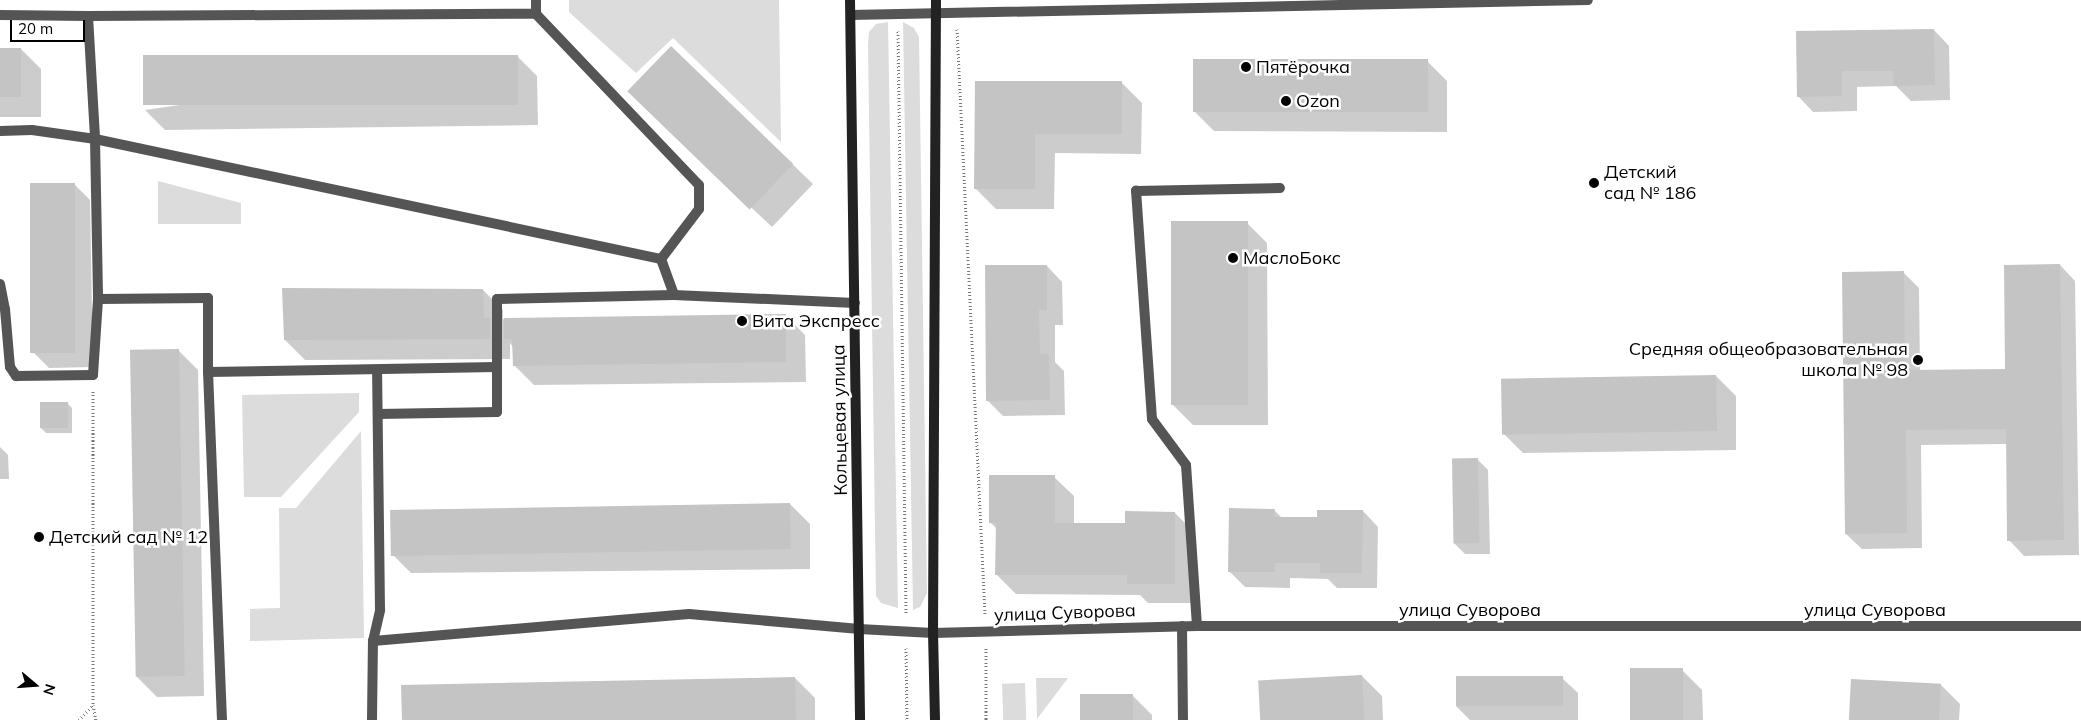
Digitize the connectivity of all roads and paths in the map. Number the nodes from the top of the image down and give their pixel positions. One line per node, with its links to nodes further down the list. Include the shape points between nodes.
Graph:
1 (536, 0): 9 (street)
2 (850, 0): 11 (main road, Кольцевая улица)
3 (936, 0): 8 (main road)
4 (1588, 0): 5 (street)
5 (1141, 5): 6 (street)
6 (956, 11): 8 (street); 30 (path)
7 (896, 12): 8 (street); 11 (street); 31 (path)
8 (937, 12): 32 (main road)
9 (536, 14): 12 (street); 16 (street, via 699,185 700,209)
10 (0, 15): 12 (street)
11 (851, 15): 20 (main road, Кольцевая улица)
12 (88, 16): 14 (street)
13 (0, 131): 14 (street, via 32,130)
14 (95, 139): 16 (street); 19 (street)
15 (1280, 188): 27 (street, via 1136,192 1152,419 1186,465)
16 (661, 259): 18 (street)
17 (0, 284): 24 (street, via 10,367 16,376)
18 (674, 295): 20 (street); 21 (street, via 497,299)
19 (98, 299): 23 (street, via 208,298); 24 (street)
20 (855, 303): 29 (main road, Кольцевая улица)
21 (497, 367): 22 (street); 25 (street, via 497,412)
22 (377, 370): 23 (street); 25 (street)
23 (208, 372): 37 (street)
24 (93, 375): 34 (path)
25 (378, 414): 33 (street, via 380,610)
26 (1182, 626): 27 (street, улица Суворова); 30 (street, улица Суворова); 43 (street)
27 (1197, 626): 28 (street, улица Суворова)
28 (2081, 626)
29 (859, 629): 31 (street, улица Суворова); 33 (street, улица Суворова, via 689,614); 39 (main road, Кольцевая улица)
30 (986, 631): 32 (street, улица Суворова); 42 (path)
31 (906, 632): 32 (street, улица Суворова); 40 (path)
32 (933, 633): 41 (main road)
33 (373, 640): 38 (street)
34 (93, 705): 35 (path); 36 (path)
35 (79, 720)
36 (96, 720)
37 (222, 720)
38 (372, 720)
39 (860, 720)
40 (907, 720)
41 (935, 720)
42 (986, 720)
43 (1183, 720)

